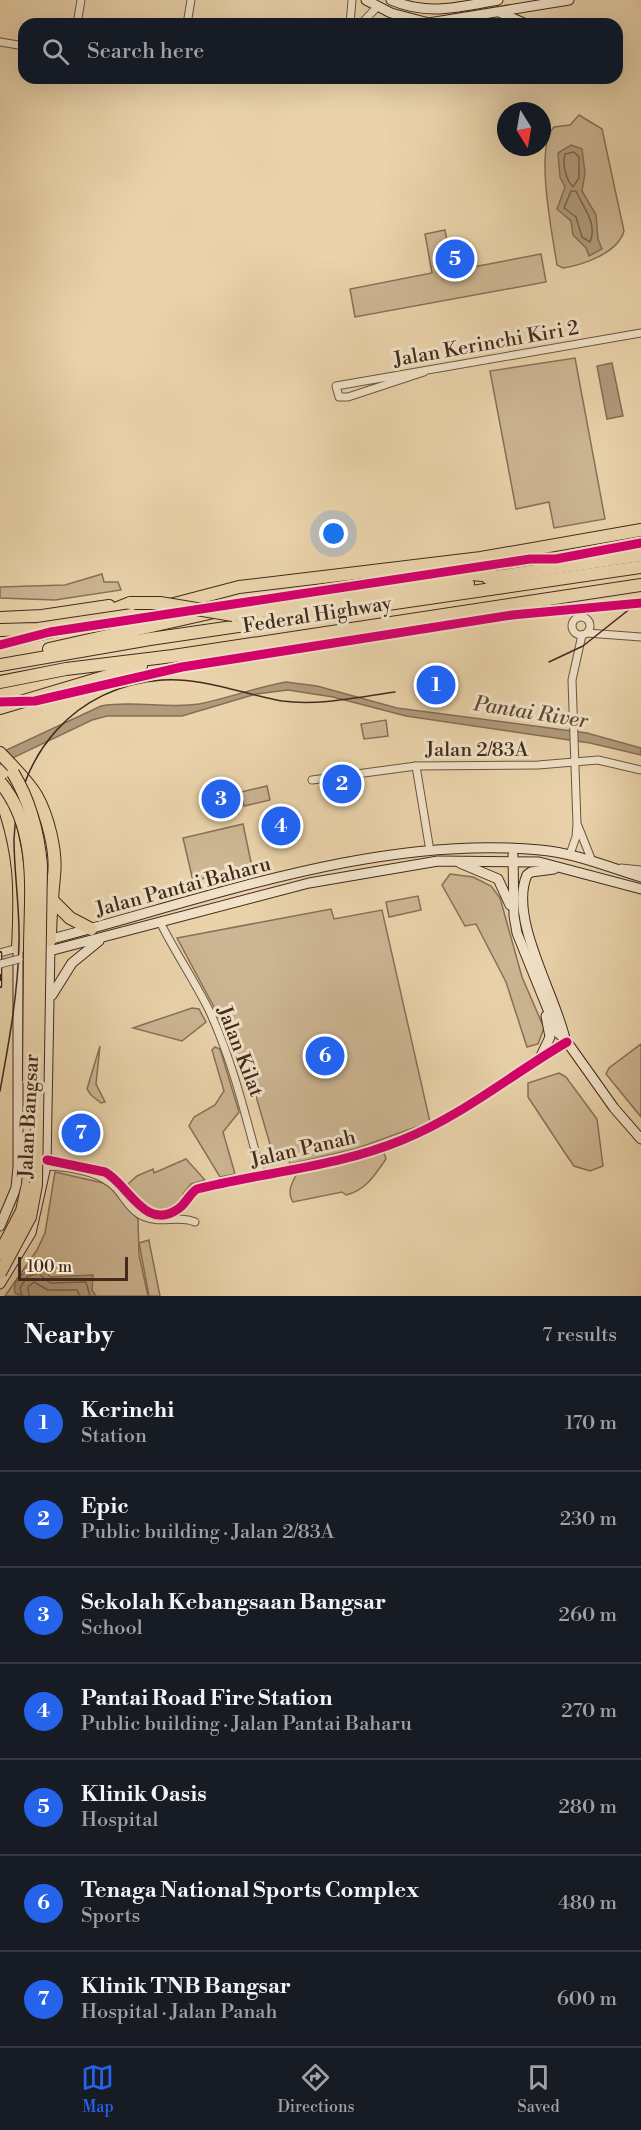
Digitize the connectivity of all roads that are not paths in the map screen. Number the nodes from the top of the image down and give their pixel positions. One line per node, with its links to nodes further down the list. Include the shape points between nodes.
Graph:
1 (81, 0): 12 (street)
2 (191, 0): 13 (street)
3 (352, 0): 10 (street)
4 (366, 0): 9 (main road)
5 (391, 0): 6 (main road, via 438,11)
6 (498, 0)
7 (569, 0): 8 (main road)
8 (526, 4): 11 (main road)
9 (377, 7): 16 (street); 17 (main road)
10 (353, 9): 14 (street); 15 (street)
11 (499, 12): 18 (main road); 19 (main road)
12 (78, 18)
13 (188, 18)
14 (351, 18)
15 (360, 18)
16 (366, 18)
17 (404, 18)
18 (461, 18)
19 (512, 18)
20 (0, 42): 21 (street)
21 (18, 45)
22 (641, 333): 23 (street, Jalan Kerinchi Kiri 2)
23 (424, 372): 23 (street, Jalan Kerinchi Kiri 2, via 348,397 339,397 336,386)
24 (641, 530): 33 (highway, bridge, via 489,557 239,587)
25 (641, 548): 27 (main road, via 608,554)
26 (641, 555): 27 (highway)
27 (596, 561): 29 (highway)
28 (641, 567): 30 (highway, Federal Highway)
29 (494, 576): 32 (highway); 37 (highway, via 471,574 276,601)
30 (540, 581): 32 (highway, via 509,579); 40 (highway, Federal Highway)
31 (641, 587): 39 (highway, Federal Highway, via 600,590)
32 (415, 589): 33 (highway, bridge, via 233,615 160,603)
33 (131, 609): 34 (highway); 35 (highway, bridge, via 38,629); 38 (highway)
34 (0, 618)
35 (0, 630)
36 (641, 637): 44 (street, via 584,634 572,680)
37 (77, 642): 38 (highway); 40 (highway)
38 (0, 644)
39 (173, 656): 41 (highway, Federal Highway, via 66,669); 42 (highway)
40 (0, 664)
41 (0, 682)
42 (0, 708)
43 (0, 753): 60 (highway, via 37,796 50,839 54,875); 83 (highway, bridge, via 25,795 35,825 41,865 36,1185 30,1217)
44 (574, 764): 45 (street, Jalan 2/83A); 46 (street, Jalan 2/83A, via 598,760); 50 (street)
45 (416, 766): 47 (street, Jalan 2/83A); 52 (street)
46 (641, 770)
47 (312, 780)
48 (0, 782): 82 (highway, bridge, via 26,834 32,880 28,1183 22,1211)
49 (0, 795): 61 (highway, via 19,861)
50 (577, 824): 53 (street); 56 (street)
51 (514, 849): 52 (main road, Jalan Pantai Baharu); 53 (main road, Jalan Pantai Baharu); 54 (main road)
52 (430, 851): 64 (main road, Jalan Pantai Baharu, via 307,872)
53 (570, 854): 56 (main road, Jalan Pantai Baharu)
54 (513, 860): 55 (main road, Jalan Pantai Baharu); 57 (main road, Jalan Pantai Baharu); 62 (main road)
55 (453, 861): 62 (main road, via 498,879); 63 (main road, Jalan Pantai Baharu, via 379,869 309,883)
56 (592, 861): 58 (main road, Jalan Pantai Baharu)
57 (572, 869): 59 (main road, Jalan Pantai Baharu); 74 (main road, via 545,869 526,875 523,891 542,977)
58 (640, 875)
59 (641, 889)
60 (51, 899): 61 (highway, via 47,915 35,921 25,917); 64 (highway, via 65,915); 66 (highway)
61 (20, 903): 68 (highway)
62 (514, 916): 72 (main road, via 522,950)
63 (160, 922): 65 (main road, Jalan Pantai Baharu); 78 (street, Jalan Kilat, via 209,1012 234,1073)
64 (91, 929): 66 (main road, Jalan Pantai Baharu)
65 (106, 936): 66 (main road, Jalan Pantai Baharu); 73 (main road, via 72,963)
66 (50, 945): 68 (main road, Jalan Pantai Baharu); 70 (main road, Jalan Bangsar)
67 (0, 953): 68 (street)
68 (19, 954): 69 (street, bridge); 71 (main road, Jalan Bangsar)
69 (0, 964)
70 (50, 983): 71 (main road, via 45,973 34,969 24,973); 73 (main road, Jalan Bangsar)
71 (19, 984): 81 (main road, Jalan Bangsar, via 18,1167 16,1188)
72 (540, 993): 74 (main road, via 557,1032); 75 (main road, via 550,1037)
73 (50, 1000): 77 (main road, Jalan Bangsar)
74 (566, 1040): 75 (street, Jalan Panah); 76 (main road)
75 (540, 1058): 78 (street, Jalan Panah, via 476,1101 403,1140 345,1158)
76 (641, 1139)
77 (47, 1163): 79 (street, Jalan Panah, via 105,1172 113,1176); 84 (main road, Jalan Bangsar, via 31,1233)
78 (262, 1176): 79 (street, Jalan Panah, via 197,1189 168,1214 150,1213)
79 (132, 1204): 80 (street, Jalan Panah, via 138,1213 153,1219 184,1218)
80 (195, 1222)
81 (0, 1227)
82 (0, 1253)
83 (0, 1273)
84 (0, 1284)

